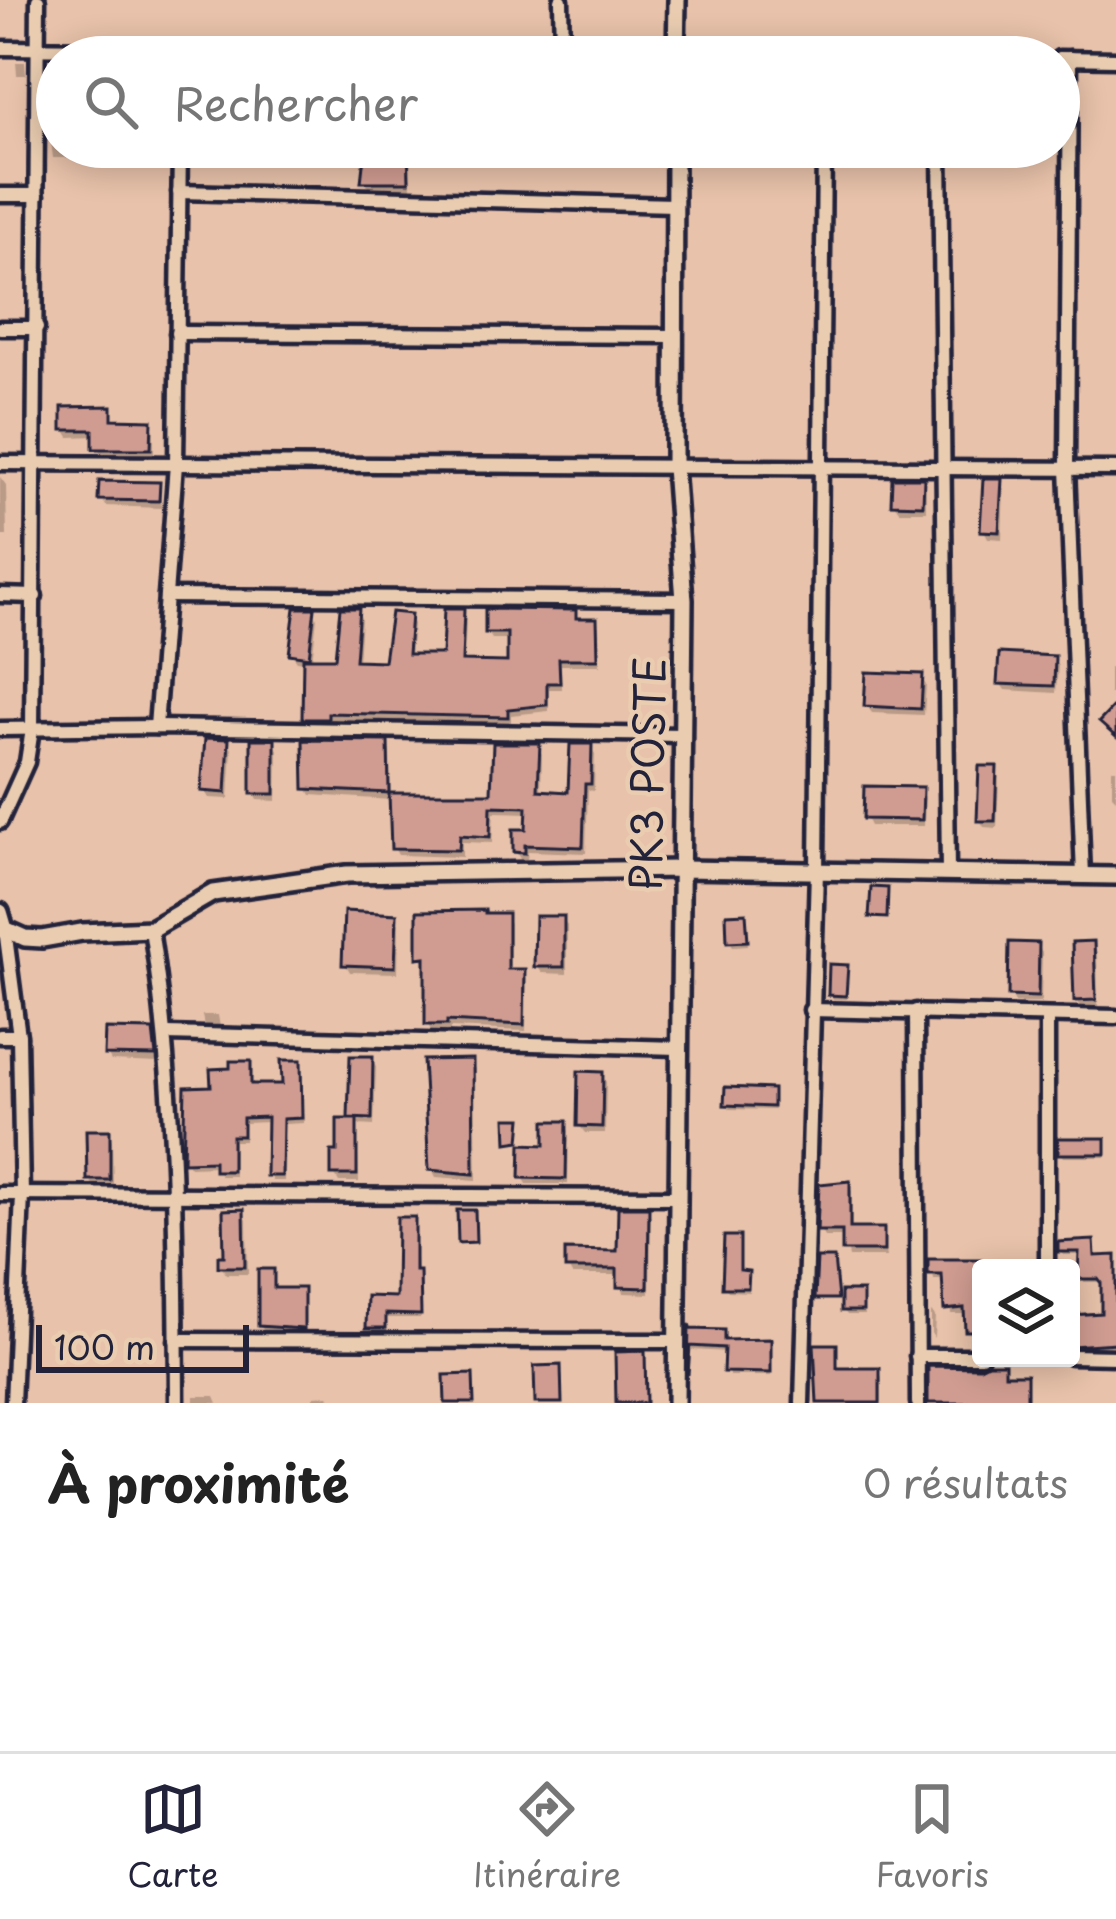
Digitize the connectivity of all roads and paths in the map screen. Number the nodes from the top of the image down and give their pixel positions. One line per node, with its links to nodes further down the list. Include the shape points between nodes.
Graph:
1 (38, 0): 4 (street)
2 (561, 0): 5 (street)
3 (677, 0): 6 (street)
4 (38, 36)
5 (562, 36)
6 (676, 36)
7 (0, 48): 8 (street)
8 (36, 48)
9 (1080, 58): 10 (street)
10 (1116, 58)
11 (37, 168): 19 (street)
12 (180, 168): 17 (street)
13 (675, 168): 20 (street, PK3 POSTE)
14 (824, 168): 28 (street)
15 (940, 168): 30 (street)
16 (1066, 168): 31 (street)
17 (179, 192): 20 (street); 23 (street)
18 (0, 195): 19 (street)
19 (37, 195): 22 (street)
20 (674, 205): 24 (street, PK3 POSTE)
21 (0, 328): 22 (street)
22 (37, 328): 26 (street)
23 (177, 333): 24 (street); 27 (street)
24 (674, 336): 29 (street, PK3 POSTE)
25 (0, 463): 26 (street)
26 (36, 464): 27 (street); 34 (street)
27 (176, 464): 29 (street); 35 (street)
28 (822, 466): 29 (street); 30 (street); 43 (street)
29 (674, 467): 36 (street, PK3 POSTE)
30 (941, 467): 31 (street); 44 (street)
31 (1067, 468): 32 (street); 45 (street)
32 (1116, 469)
33 (0, 596): 34 (street)
34 (35, 596): 39 (street)
35 (166, 596): 36 (street); 37 (street)
36 (683, 600): 40 (street, PK3 POSTE)
37 (156, 727): 39 (street); 40 (street)
38 (0, 729): 39 (street)
39 (32, 729): 41 (street, via 27,762)
40 (682, 735): 42 (street, PK3 POSTE)
41 (0, 822)
42 (681, 869): 43 (street); 48 (street, via 347,874 213,893); 57 (street, PK3 POSTE)
43 (817, 870): 44 (street); 50 (street)
44 (947, 873): 45 (street)
45 (1083, 876): 46 (street)
46 (1116, 876)
47 (0, 912): 49 (street)
48 (151, 928): 49 (street, via 42,939); 54 (street)
49 (4, 929): 56 (street)
50 (812, 1010): 51 (street); 73 (street)
51 (916, 1011): 52 (street); 66 (street)
52 (1047, 1016): 53 (street); 62 (street)
53 (1116, 1017)
54 (167, 1034): 57 (street); 59 (street)
55 (0, 1036): 56 (street)
56 (19, 1036): 60 (street)
57 (679, 1048): 61 (street, PK3 POSTE)
58 (0, 1194): 60 (street)
59 (176, 1194): 60 (street); 61 (street); 63 (street)
60 (22, 1195): 65 (street)
61 (678, 1197): 64 (street, PK3 POSTE)
62 (1047, 1259)
63 (176, 1340): 64 (street); 71 (street)
64 (676, 1341): 72 (street, PK3 POSTE)
65 (7, 1347): 70 (street)
66 (917, 1356): 67 (street); 74 (street)
67 (972, 1356)
68 (1080, 1356): 69 (street)
69 (1116, 1357)
70 (13, 1403)
71 (177, 1403)
72 (676, 1403)
73 (802, 1403)
74 (917, 1403)

